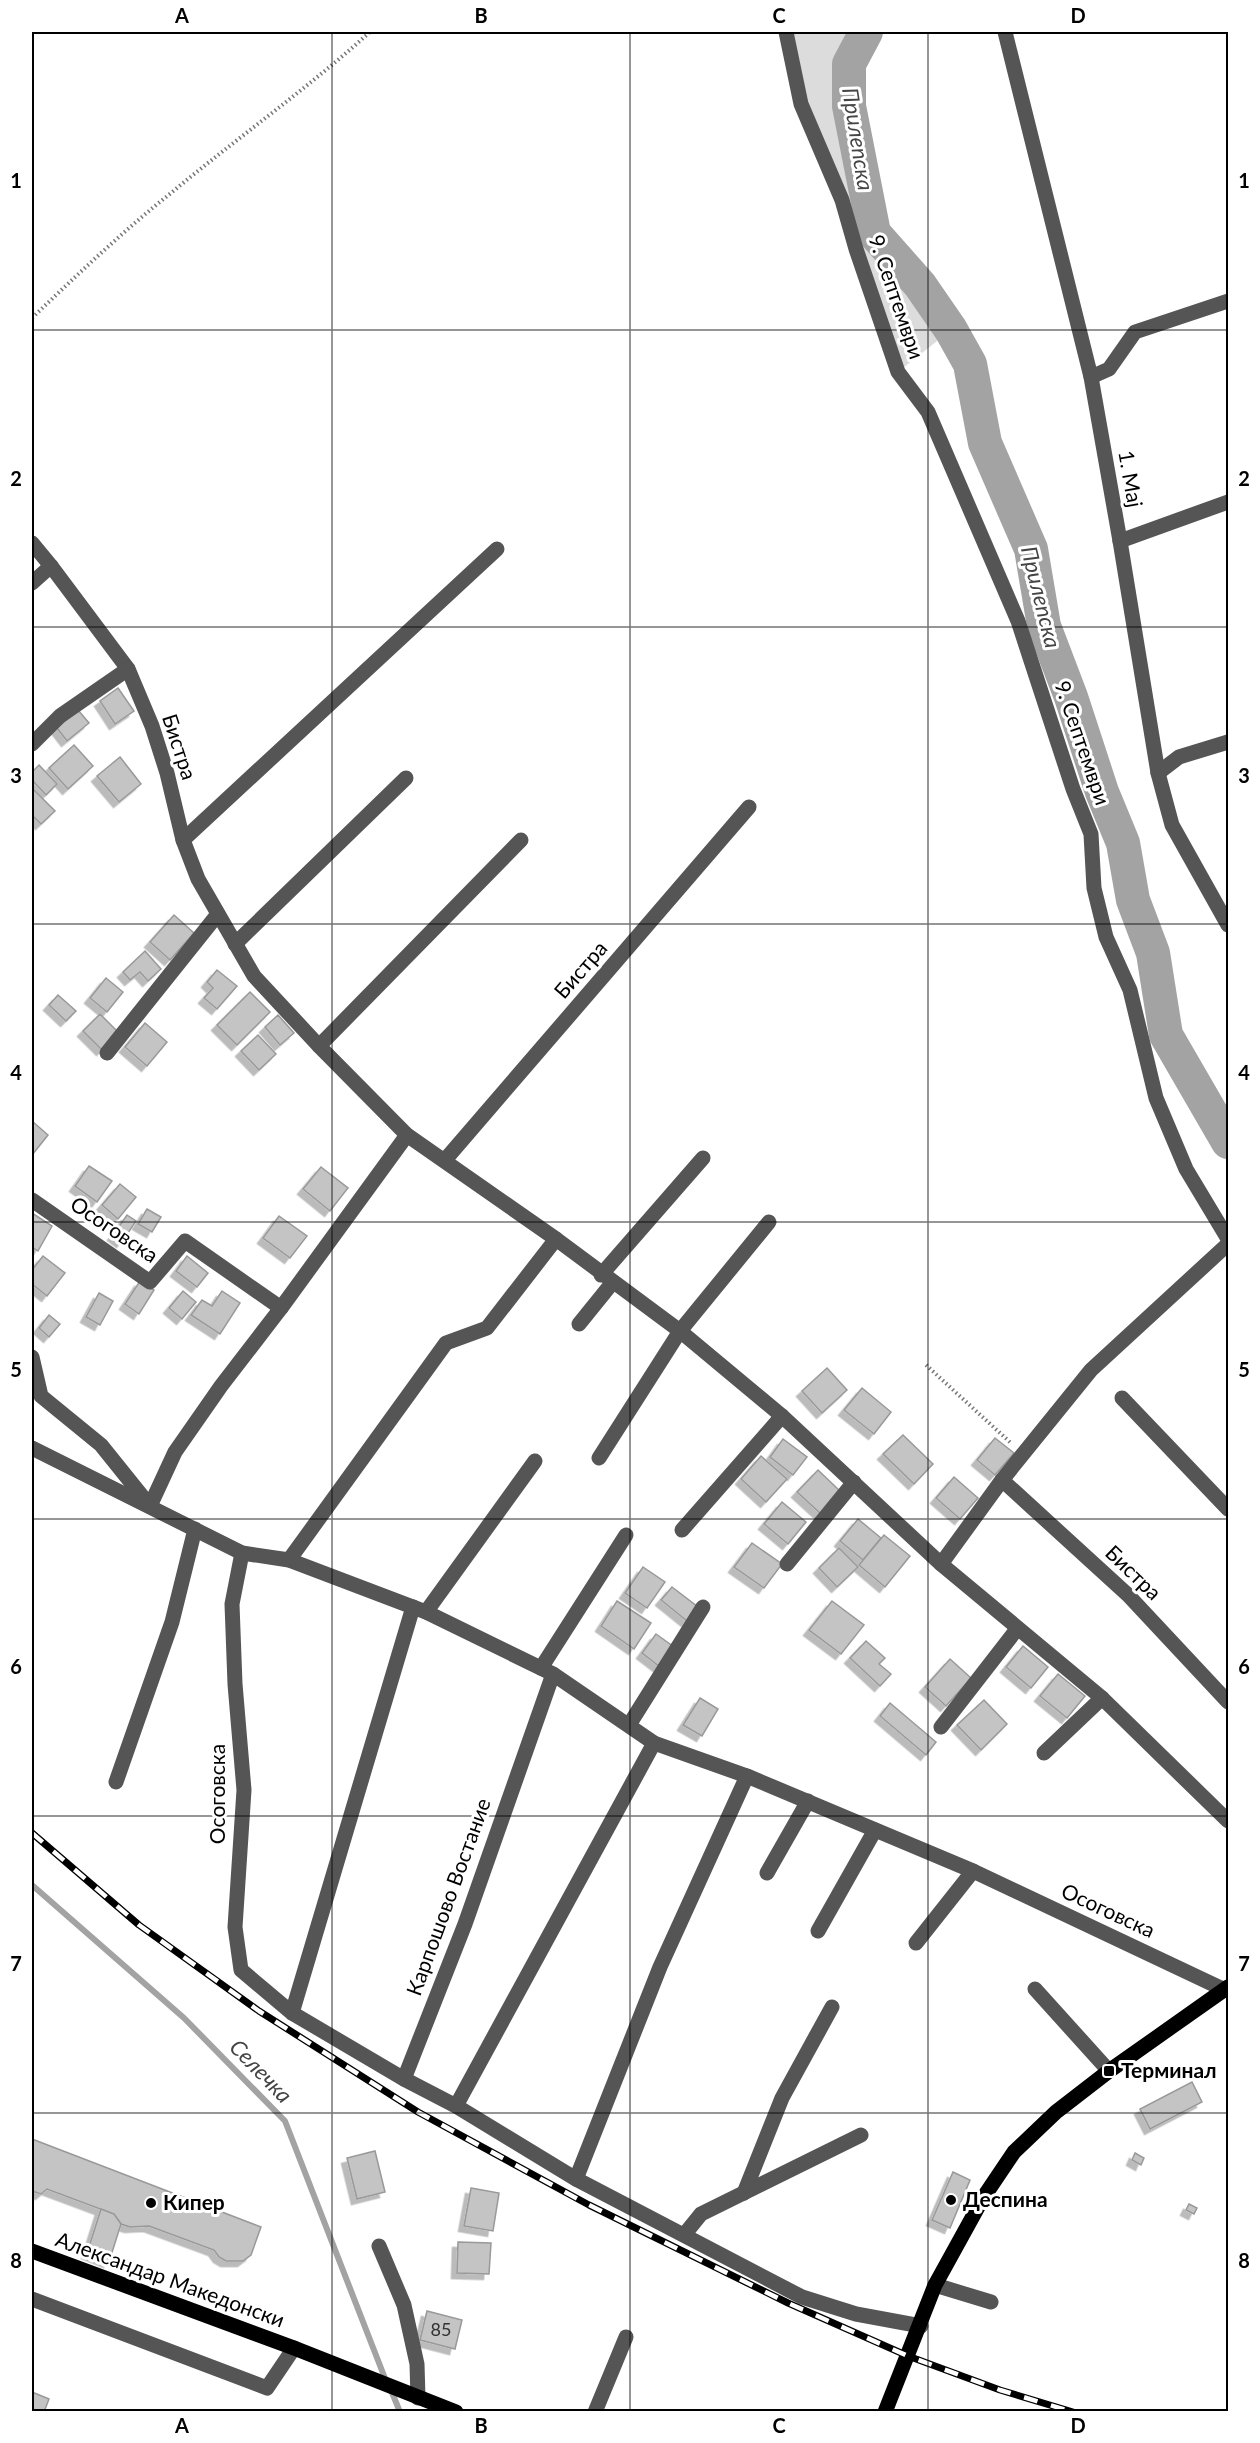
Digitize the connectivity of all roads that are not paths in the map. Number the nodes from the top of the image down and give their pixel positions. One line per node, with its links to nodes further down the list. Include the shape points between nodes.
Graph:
1 (786, 32): 30 (street, 9. Септември, via 801,104 842,200 898,372 928,412 1018,621 1073,789 1092,834 1098,908 1106,937 1130,990 1156,1098 1186,1169)
2 (1005, 32): 4 (street, 1. Мај)
3 (1228, 301): 4 (street, via 1135,332 1109,369)
4 (1091, 378): 6 (street, 1. Мај)
5 (1228, 502): 6 (street)
6 (1120, 541): 14 (street, 1. Мај)
7 (32, 543): 9 (street, Бистра)
8 (497, 549): 17 (street)
9 (51, 566): 10 (street); 11 (street, Бистра)
10 (32, 583)
11 (128, 669): 13 (street, via 60,716); 17 (street, Бистра, via 158,744)
12 (1228, 742): 14 (street, via 1179,757)
13 (32, 744)
14 (1158, 774): 20 (street, 1. Мај, via 1172,825)
15 (406, 778): 21 (street)
16 (749, 807): 26 (street, Бистра)
17 (183, 840): 19 (street, Бистра, via 198,879)
18 (520, 840): 22 (street)
19 (218, 914): 21 (street, Бистра); 23 (street)
20 (1228, 925)
21 (235, 944): 22 (street, Бистра, via 254,976)
22 (319, 1046): 24 (street, Бистра)
23 (107, 1053)
24 (407, 1135): 26 (street, Бистра); 33 (street)
25 (703, 1158): 32 (street)
26 (445, 1160): 29 (street, Бистра)
27 (32, 1200): 33 (street, Осоговска, via 150,1282 186,1241)
28 (769, 1222): 35 (street)
29 (556, 1239): 32 (street, Бистра); 50 (street, via 487,1328 446,1343)
30 (1228, 1239)
31 (1228, 1244): 42 (street, via 1091,1370)
32 (607, 1278): 34 (street); 35 (street, Бистра)
33 (281, 1308): 44 (street, via 175,1452)
34 (579, 1324)
35 (680, 1331): 38 (street, Бистра); 40 (street)
36 (32, 1357): 44 (street, Осоговска, via 41,1396 101,1445)
37 (1122, 1398): 45 (street)
38 (782, 1416): 43 (street, Бистра); 47 (street)
39 (32, 1448): 44 (street, Осоговска)
40 (599, 1458)
41 (535, 1461): 54 (street)
42 (1002, 1480): 51 (street); 58 (street, Бистра, via 1128,1595)
43 (854, 1482): 51 (street, Бистра); 52 (street)
44 (150, 1506): 46 (street, Осоговска)
45 (1228, 1509)
46 (195, 1529): 49 (street, Осоговска); 64 (street, via 172,1622)
47 (681, 1530)
48 (626, 1535): 56 (street)
49 (242, 1553): 50 (street, Осоговска); 75 (street, Осоговска, via 231,1604 244,1790 236,1927 242,1970)
50 (289, 1560): 54 (street, Осоговска)
51 (941, 1563): 55 (street, Бистра)
52 (787, 1564)
53 (703, 1607): 59 (street)
54 (420, 1610): 56 (street, Осоговска); 75 (street)
55 (1017, 1629): 57 (street, Бистра); 60 (street)
56 (547, 1671): 59 (street, Осоговска); 77 (street, Карпошово Востание, via 465,1924)
57 (1102, 1698): 62 (street); 66 (street, Бистра)
58 (1228, 1702)
59 (628, 1725): 61 (street, Осоговска)
60 (941, 1727)
61 (654, 1743): 63 (street, Осоговска); 78 (street)
62 (1044, 1753)
63 (747, 1776): 65 (street, Осоговска); 80 (street, via 660,1967)
64 (116, 1782)
65 (808, 1802): 67 (street, Осоговска); 69 (street)
66 (1228, 1821)
67 (875, 1830): 68 (street, Осоговска); 70 (street)
68 (973, 1871): 71 (street); 73 (street, Осоговска)
69 (767, 1873)
70 (818, 1931)
71 (916, 1943)
72 (1035, 1989): 76 (street)
73 (1227, 1989): 76 (main road)
74 (832, 2007): 81 (street, via 782,2098)
75 (292, 2013): 77 (street, Осоговска)
76 (1110, 2071): 85 (main road, via 1056,2112 1014,2152 983,2198)
77 (404, 2079): 78 (street)
78 (456, 2106): 80 (street)
79 (861, 2135): 81 (street)
80 (576, 2179): 82 (street)
81 (744, 2193): 82 (street, via 701,2214)
82 (684, 2235): 88 (street, via 802,2297 856,2314)
83 (379, 2246): 91 (street, via 404,2305 417,2364)
84 (32, 2252): 90 (main road, Александар Македонски)
85 (935, 2285): 87 (street); 88 (main road)
86 (32, 2300): 90 (street, via 267,2388)
87 (991, 2302)
88 (921, 2326): 94 (main road)
89 (626, 2337): 93 (street)
90 (294, 2348): 91 (main road, Александар Македонски)
91 (418, 2398): 92 (main road)
92 (456, 2412)
93 (595, 2412)
94 (885, 2412)

